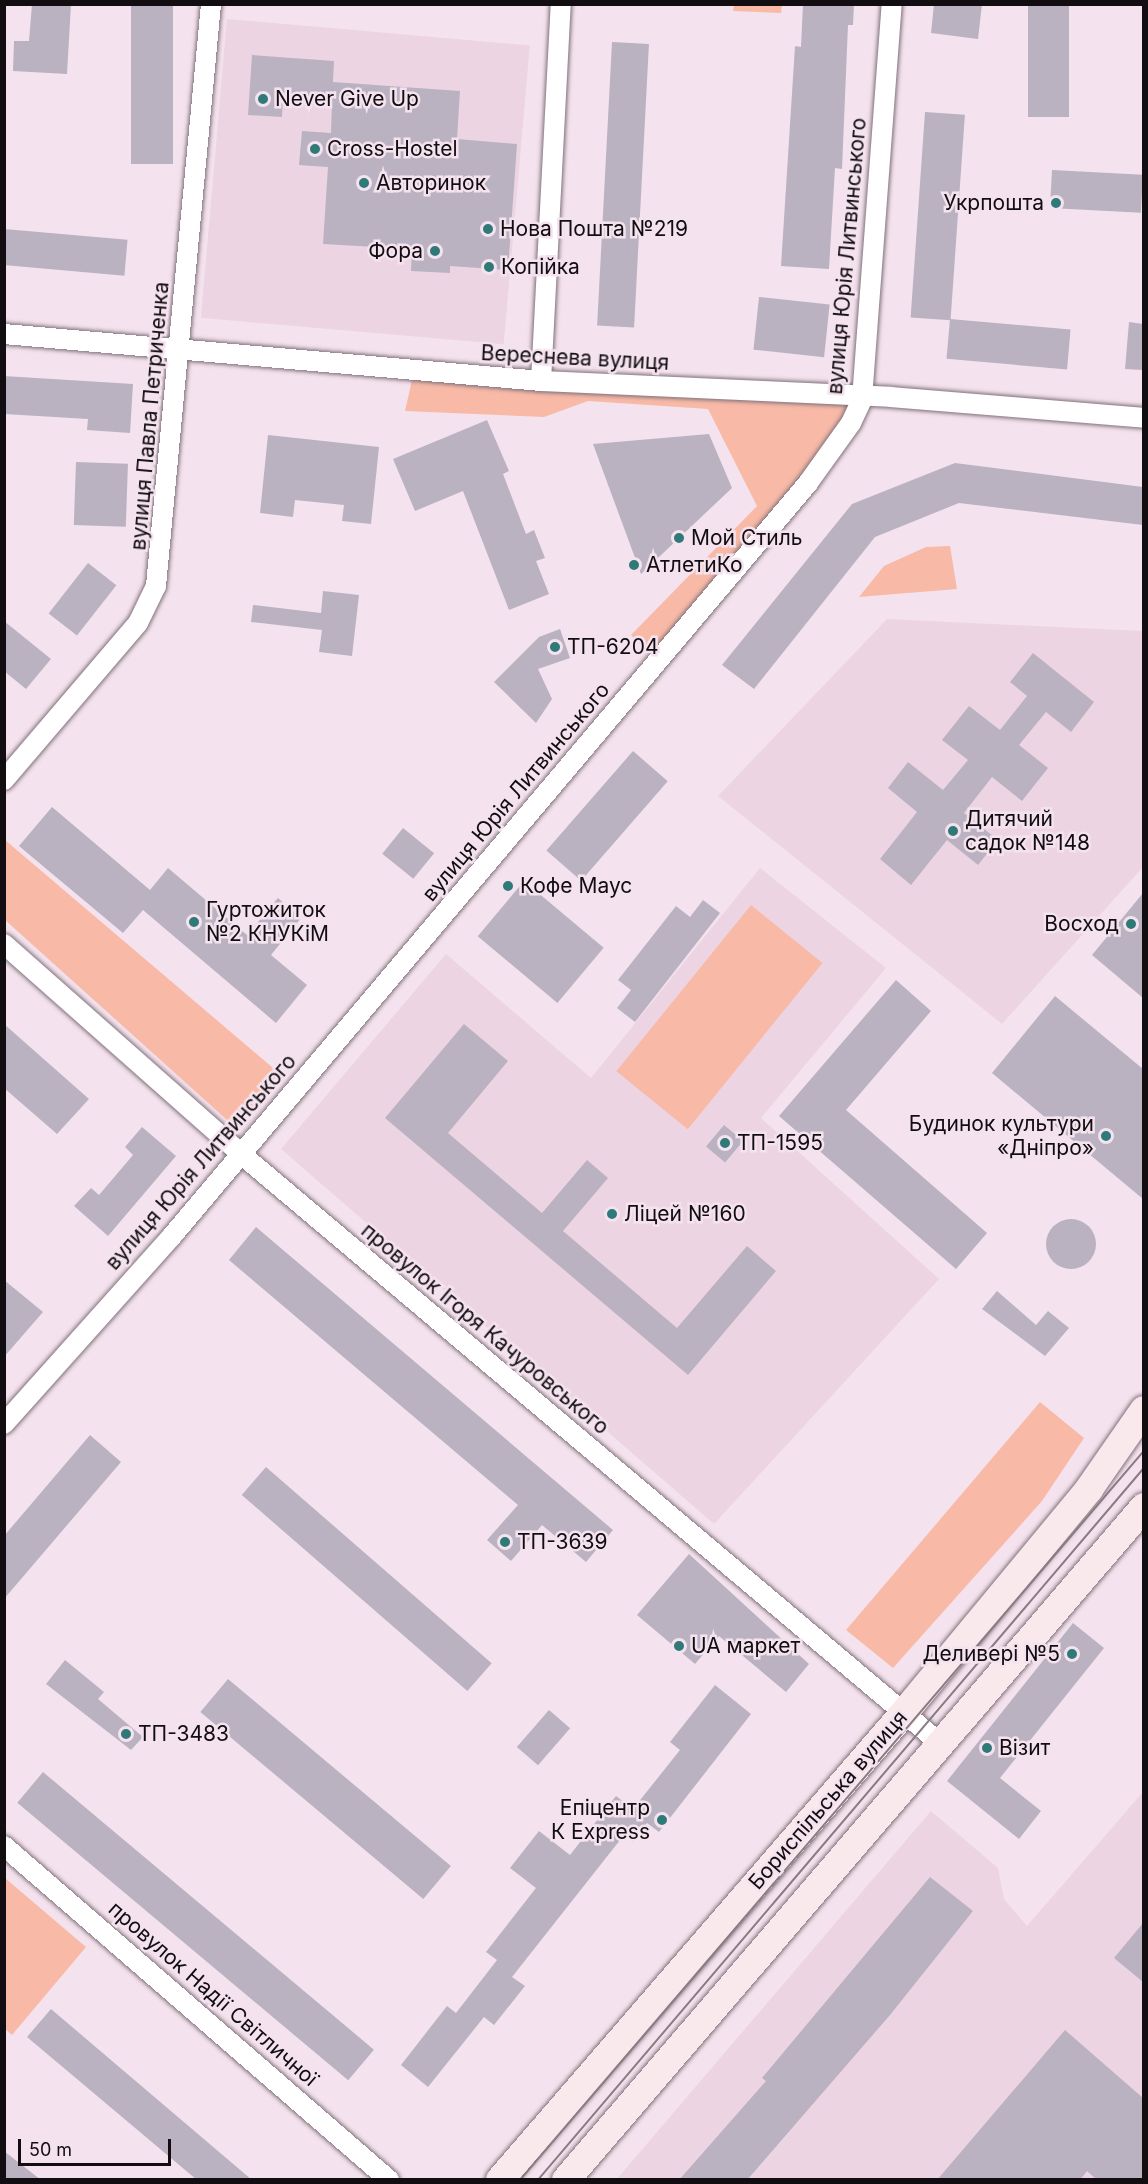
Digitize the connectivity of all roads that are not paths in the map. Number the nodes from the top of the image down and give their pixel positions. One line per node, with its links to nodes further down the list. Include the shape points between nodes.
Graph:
1 (211, 4): 5 (street, вулиця Павла Петриченка)
2 (561, 4): 6 (street)
3 (892, 4): 7 (street, вулиця Юрія Литвинського)
4 (4, 334): 5 (street, Вереснева вулиця)
5 (182, 350): 6 (street, Вереснева вулиця); 9 (street, вулиця Павла Петриченка, via 156,586 138,623)
6 (541, 381): 7 (street, Вереснева вулиця)
7 (862, 399): 8 (street, Вереснева вулиця); 11 (street, вулиця Юрія Литвинського, via 808,483)
8 (1143, 418)
9 (4, 780)
10 (4, 944): 11 (street, провулок Ігоря Качуровського)
11 (240, 1154): 13 (street, вулиця Юрія Литвинського); 15 (street, провулок Ігоря Качуровського)
12 (1143, 1410): 15 (main road, Бориспільська вулиця, via 1089,1489)
13 (4, 1424)
14 (1143, 1507): 16 (main road)
15 (904, 1713): 16 (street, провулок Ігоря Качуровського); 19 (main road, Бориспільська вулиця)
16 (941, 1744): 20 (main road)
17 (4, 1846): 18 (street, провулок Надії Світличної)
18 (389, 2180)
19 (500, 2180)
20 (566, 2180)

